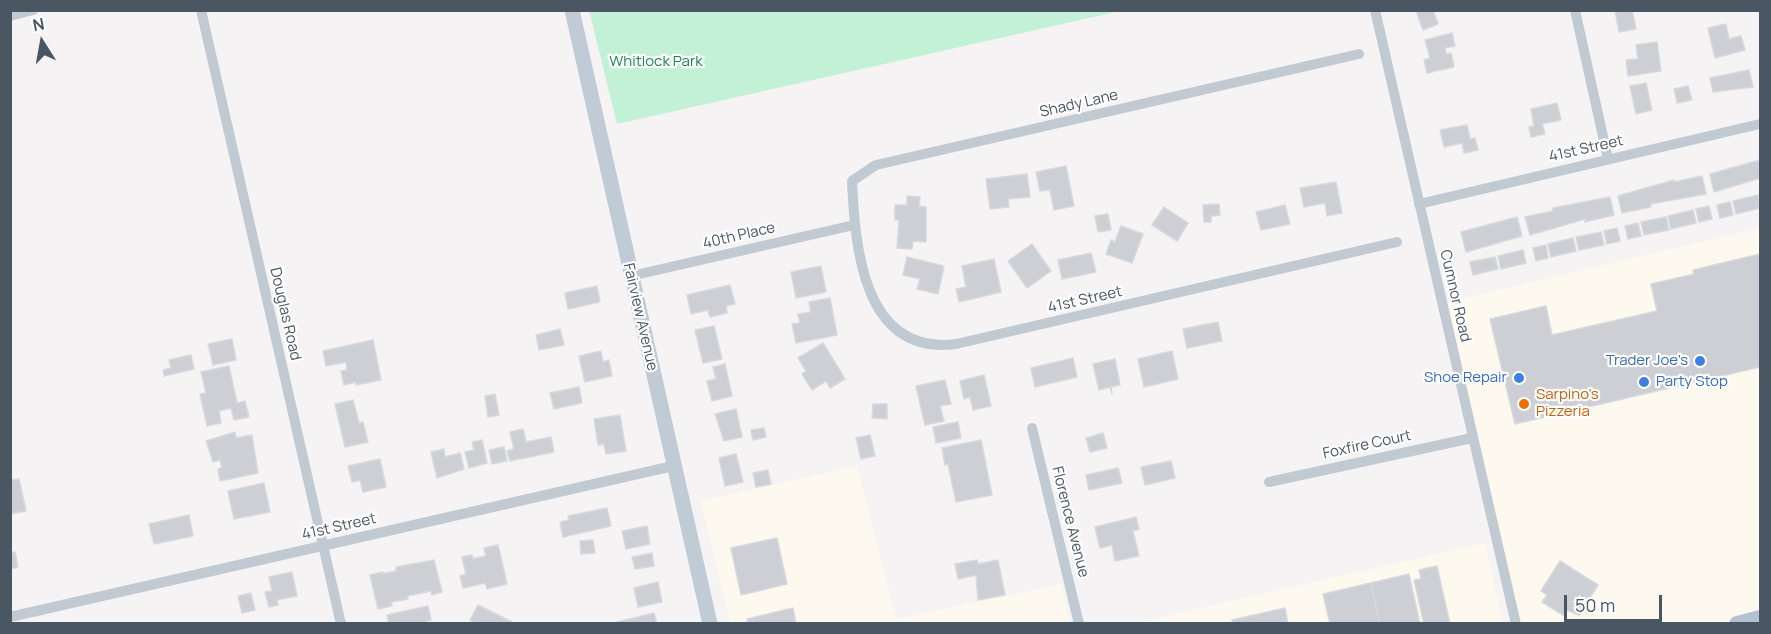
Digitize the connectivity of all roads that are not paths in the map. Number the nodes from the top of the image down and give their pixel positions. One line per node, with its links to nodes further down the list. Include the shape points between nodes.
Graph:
1 (33, 10): 6 (street)
2 (201, 10): 18 (street, Douglas Road)
3 (572, 10): 13 (street, Fairview Avenue)
4 (1375, 10): 10 (street, Cumnor Road)
5 (1575, 10): 9 (street)
6 (10, 16)
7 (1359, 54): 11 (street, Shady Lane, via 876,165 852,181)
8 (1761, 124): 9 (street, 41st Street)
9 (1608, 159): 10 (street, 41st Street)
10 (1419, 204): 15 (street, Cumnor Road)
11 (854, 225): 12 (street, 41st Street, via 870,296 878,311 901,335 935,346 956,345); 13 (street, 40th Place)
12 (1397, 243)
13 (631, 276): 16 (street, Fairview Avenue)
14 (1032, 428): 23 (street, Florence Avenue)
15 (1472, 438): 17 (street, Foxfire Court); 24 (street, Cumnor Road)
16 (674, 466): 18 (street, 41st Street); 22 (street, Fairview Avenue)
17 (1269, 482)
18 (323, 546): 19 (street, 41st Street); 21 (street, Douglas Road)
19 (10, 617)
20 (1761, 618): 25 (main road)
21 (341, 624)
22 (710, 624)
23 (1079, 624)
24 (1516, 624)
25 (1737, 624)

